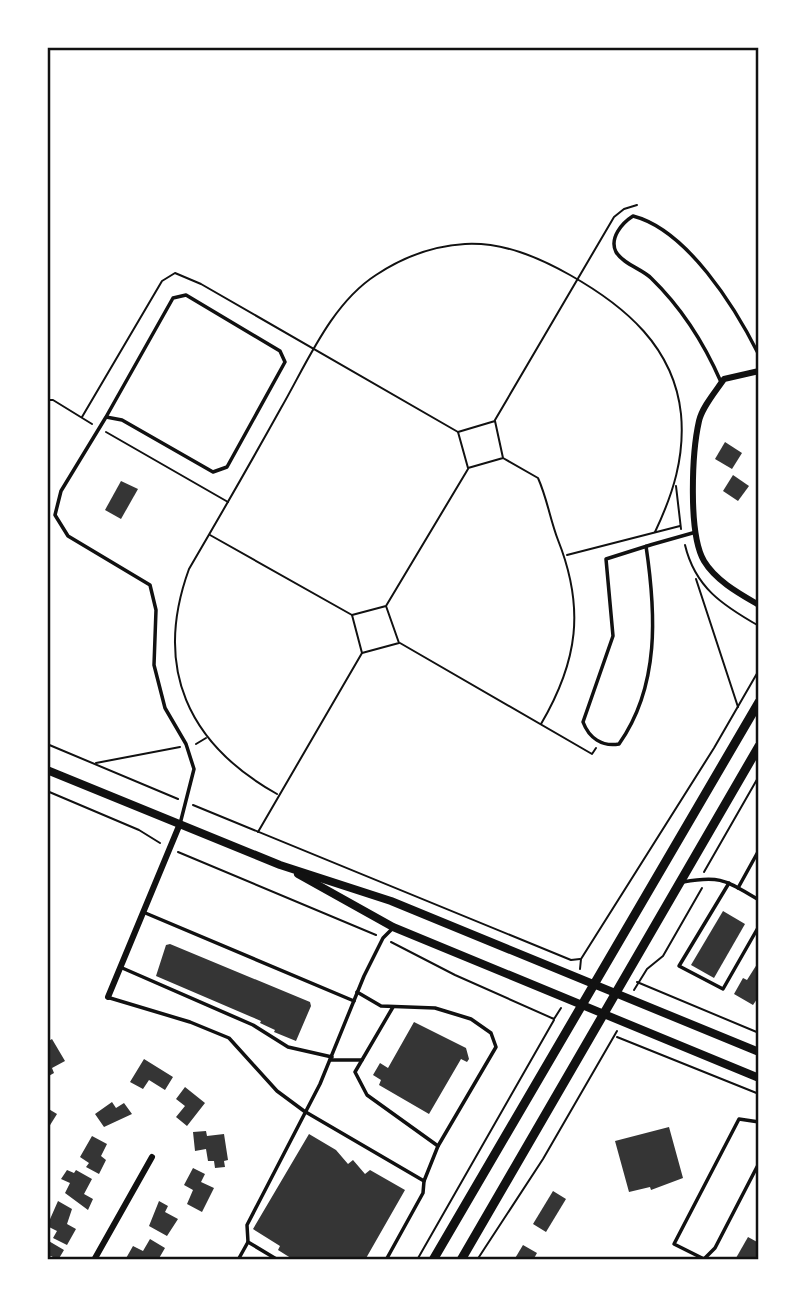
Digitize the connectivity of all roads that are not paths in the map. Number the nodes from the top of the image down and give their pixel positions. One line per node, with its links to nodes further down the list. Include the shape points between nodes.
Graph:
1 (759, 355): 3 (lane, via 739,314 709,274 649,220 633,216 624,222 614,244 617,253 648,275 676,304)
2 (759, 371): 3 (street)
3 (721, 383): 5 (street, via 699,418 694,463)
4 (106, 417): 4 (lane, via 122,421 213,472 228,467 285,362 280,351 186,295 173,298); 11 (lane, via 61,491 55,515 68,536 150,585 156,610 154,665 165,708 194,768)
5 (696, 532): 6 (lane); 7 (street, via 704,561 727,585)
6 (646, 546): 6 (lane, via 606,559 613,636 583,722 586,731 609,746 619,744 628,731 640,700 655,624)
7 (759, 606)
8 (759, 702): 22 (main road)
9 (759, 746): 14 (main road)
10 (47, 770): 11 (street)
11 (179, 825): 13 (street); 18 (street)
12 (759, 850): 16 (lane)
13 (280, 864): 20 (street); 22 (street, via 391,901)
14 (681, 882): 15 (lane, via 711,877); 24 (main road)
15 (729, 883): 16 (lane); 19 (lane, via 679,966 723,989)
16 (738, 888): 17 (lane)
17 (759, 900)
18 (143, 912): 21 (street); 26 (lane)
19 (759, 926)
20 (393, 927): 23 (lane, via 383,938); 27 (street)
21 (120, 967): 25 (street); 31 (lane, via 254,1025 288,1047)
22 (593, 984): 24 (street); 27 (main road)
23 (358, 992): 26 (lane); 28 (lane, via 381,1006)
24 (616, 994): 29 (main road); 30 (street)
25 (108, 997): 34 (lane, via 229,1038 277,1091)
26 (354, 1001): 31 (lane)
27 (580, 1006): 29 (street); 45 (main road)
28 (393, 1007): 32 (lane); 36 (lane, via 435,1008 471,1019 491,1033 496,1047)
29 (603, 1016): 33 (street); 46 (main road)
30 (759, 1052)
31 (331, 1058): 32 (lane); 34 (lane)
32 (362, 1060): 36 (lane, via 355,1072 367,1094)
33 (759, 1078)
34 (304, 1111): 39 (lane); 40 (lane, via 247,1224)
35 (759, 1122): 38 (lane, via 738,1119 674,1244 704,1259 715,1248)
36 (438, 1146): 39 (lane)
37 (152, 1157): 41 (street)
38 (759, 1163)
39 (424, 1181): 44 (lane, via 423,1193)
40 (248, 1242): 42 (lane); 43 (lane)
41 (94, 1260)
42 (238, 1260)
43 (278, 1260)
44 (386, 1260)
45 (433, 1260)
46 (461, 1260)

